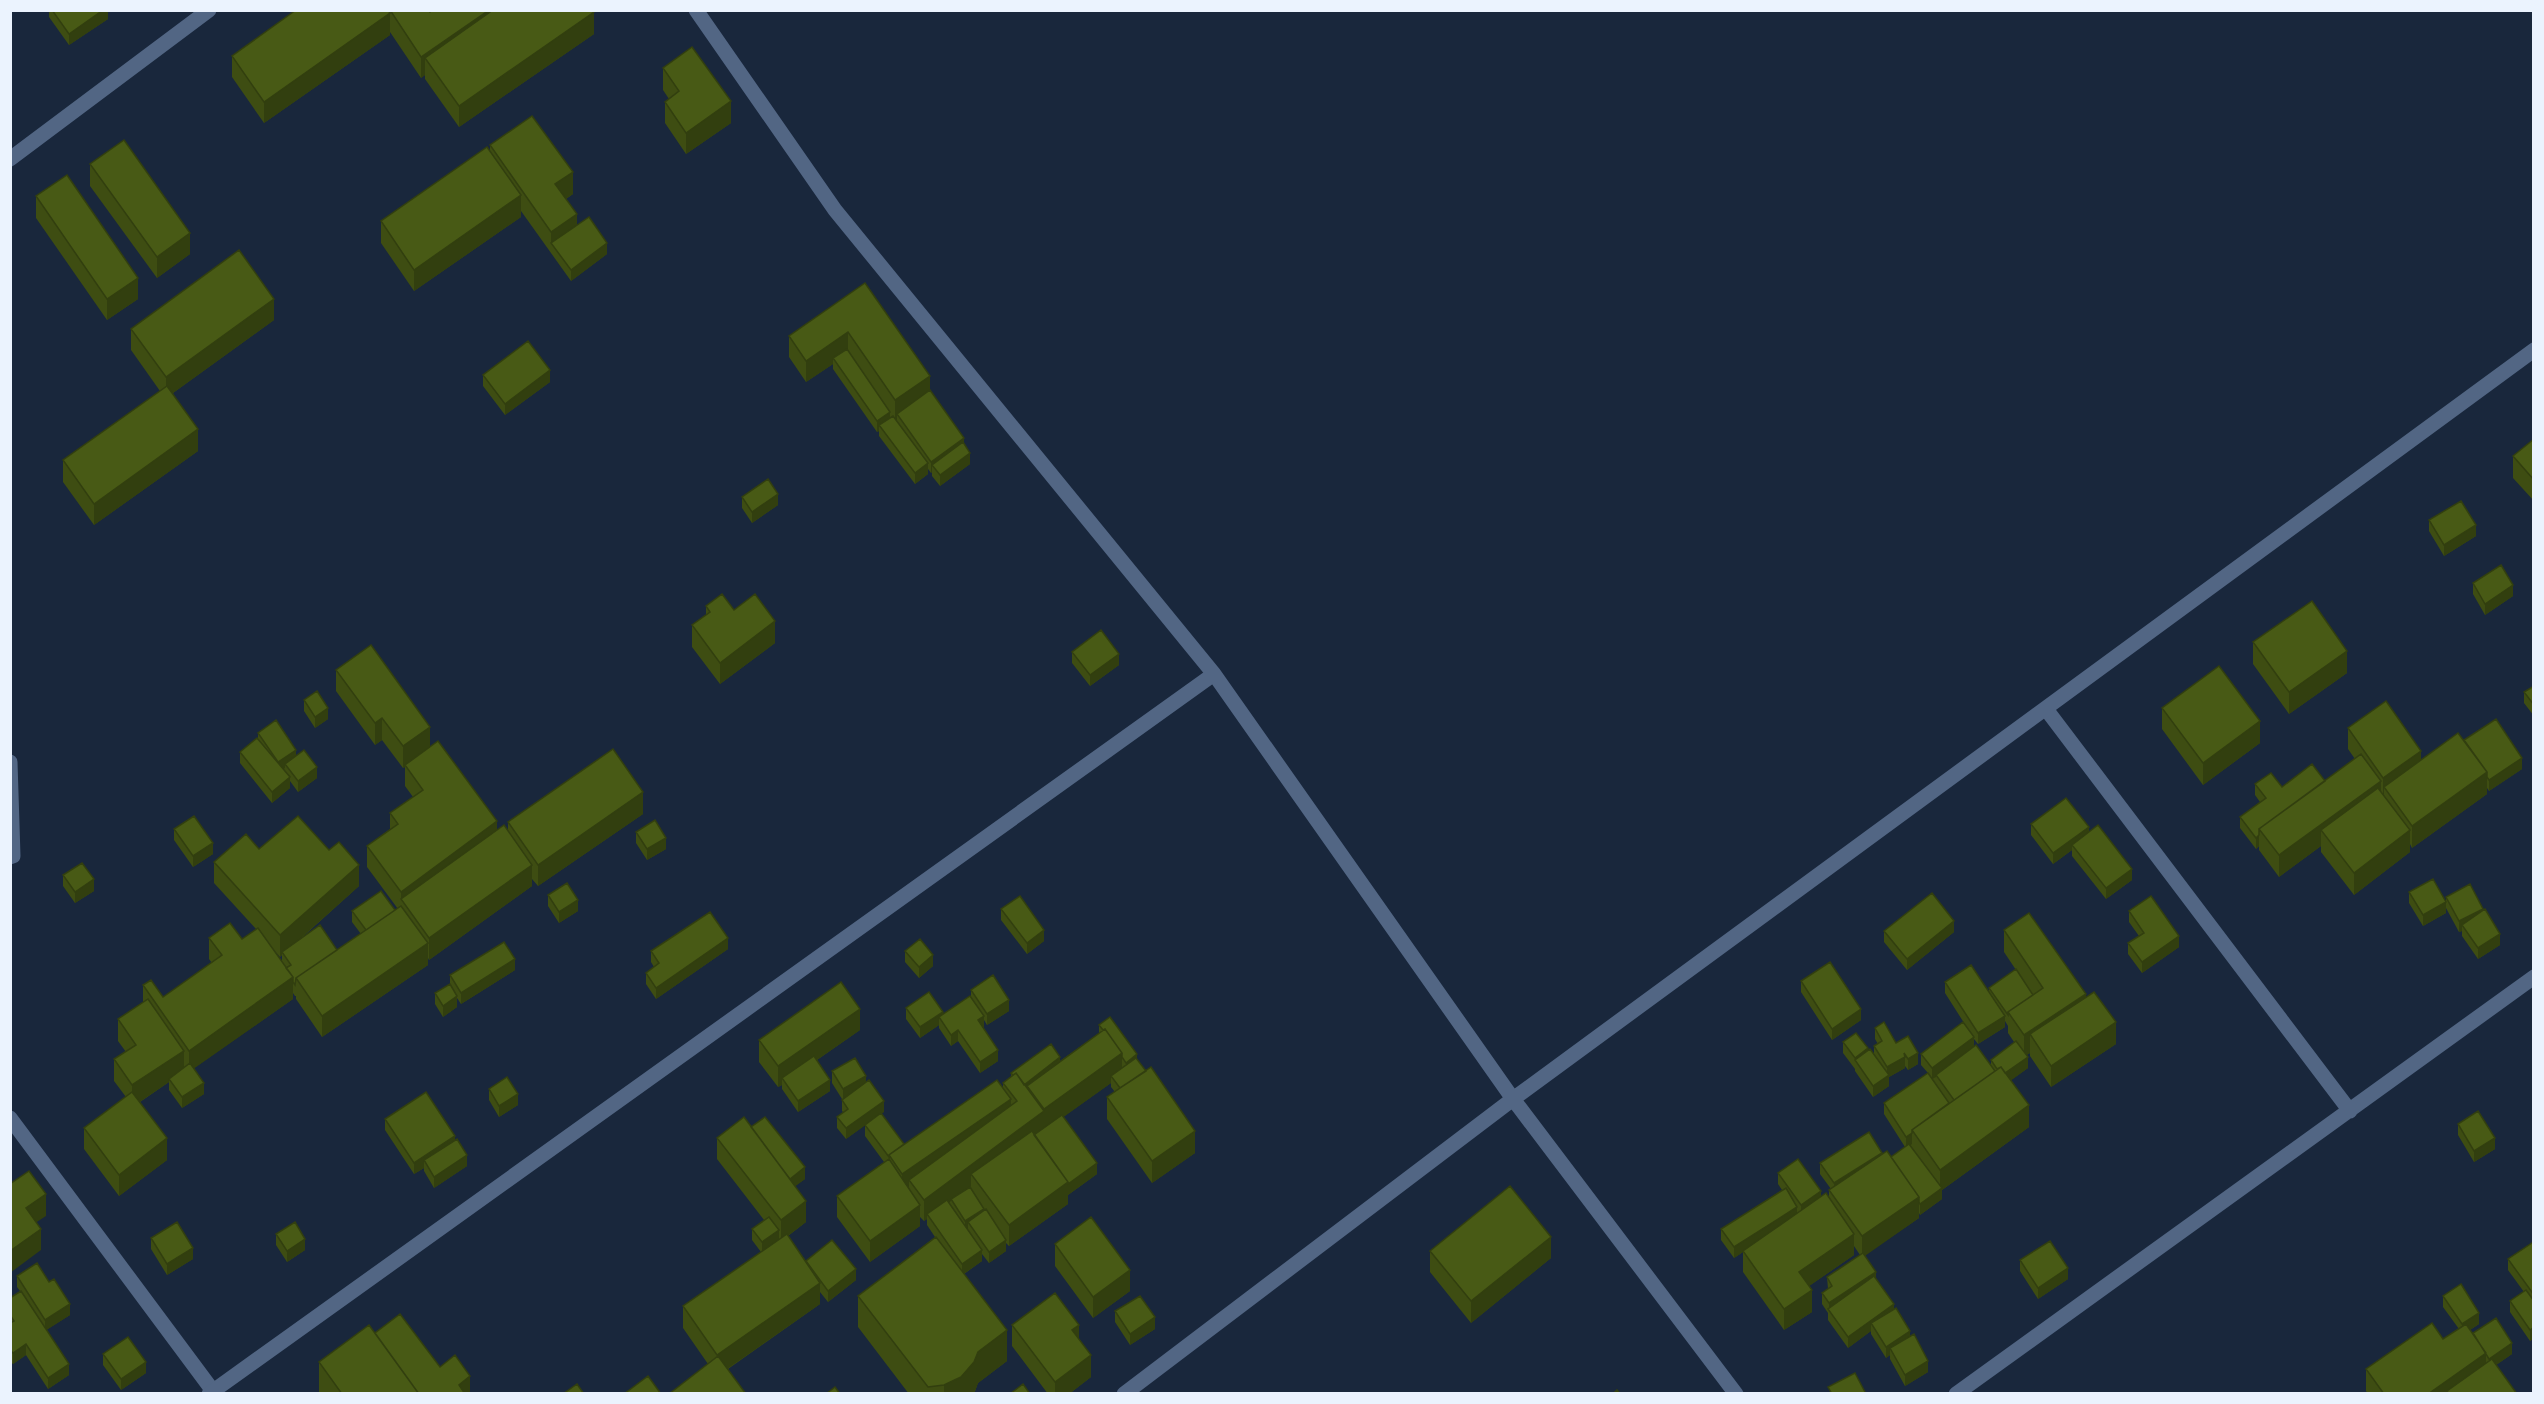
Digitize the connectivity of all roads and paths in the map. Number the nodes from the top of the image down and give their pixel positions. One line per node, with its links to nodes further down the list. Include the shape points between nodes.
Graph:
1 (209, 10): 3 (street)
2 (696, 10): 5 (street, via 835,210)
3 (10, 159)
4 (2534, 350): 6 (street)
5 (1214, 674): 10 (street); 13 (street)
6 (2046, 709): 10 (street); 11 (street)
7 (10, 762): 8 (street)
8 (10, 857)
9 (2534, 977): 11 (street)
10 (1513, 1100): 14 (street); 15 (street)
11 (2350, 1111): 16 (street)
12 (10, 1118): 13 (street)
13 (211, 1392)
14 (1124, 1394)
15 (1736, 1394)
16 (1956, 1394)

